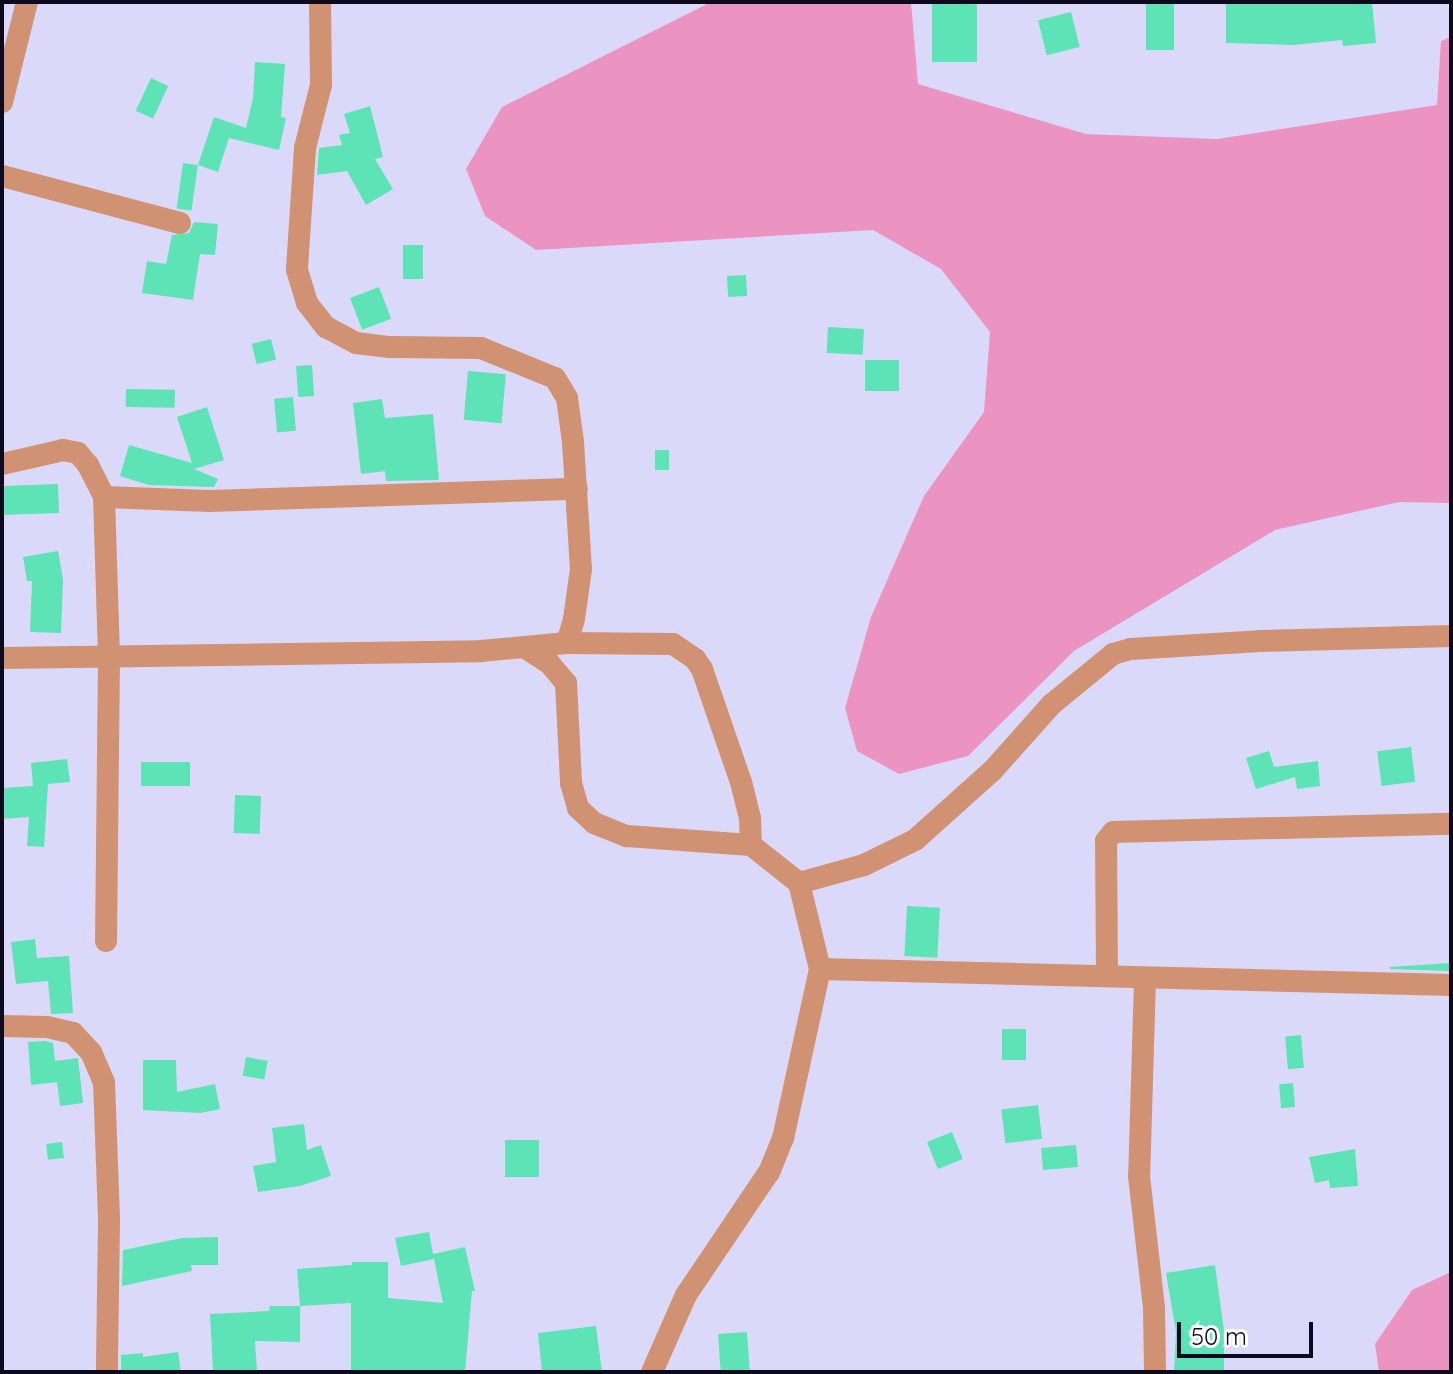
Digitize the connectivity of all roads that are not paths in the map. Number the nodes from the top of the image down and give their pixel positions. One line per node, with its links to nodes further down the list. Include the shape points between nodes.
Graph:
1 (27, 2): 3 (street)
2 (320, 2): 7 (street, via 321,85 305,148 297,256 307,303 326,327 356,343 481,348 555,378 567,398)
3 (2, 102)
4 (2, 176): 5 (street)
5 (180, 223)
6 (2, 464): 8 (street, via 63,450 78,453)
7 (577, 489): 8 (street, via 210,501); 10 (street, via 581,569)
8 (104, 497): 13 (street)
9 (1451, 636): 16 (street, via 1260,641 1113,654 1052,704 992,771 915,840 864,865)
10 (567, 643): 11 (street); 15 (street, via 673,644 695,659 741,782)
11 (524, 647): 13 (street); 15 (street, via 550,664 566,683 571,783 578,808 594,823 627,836)
12 (2, 658): 13 (street)
13 (109, 658): 17 (street)
14 (1451, 824): 19 (street, via 1113,832 1106,841)
15 (751, 845): 16 (street)
16 (799, 883): 18 (street)
17 (106, 941)
18 (820, 969): 19 (street); 24 (street, via 783,1138 769,1172 686,1295)
19 (1107, 976): 20 (street)
20 (1145, 979): 21 (street); 25 (street, via 1139,1176 1154,1308)
21 (1451, 985)
22 (2, 1026): 23 (street, via 73,1033 91,1052 104,1082)
23 (107, 1372)
24 (652, 1372)
25 (1155, 1372)

